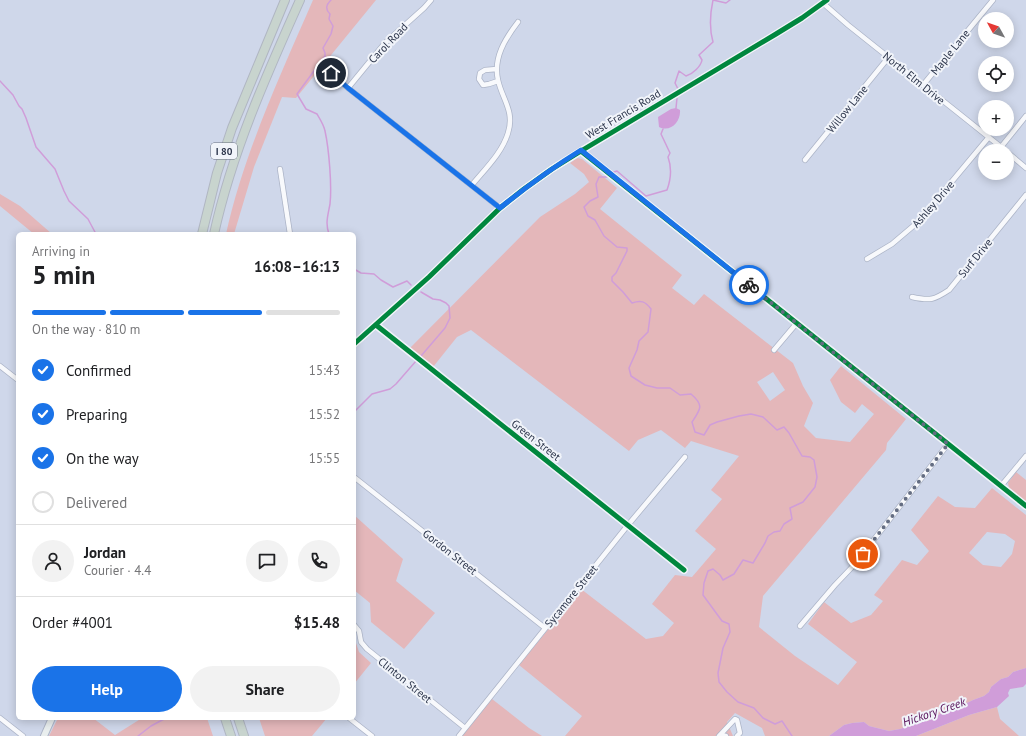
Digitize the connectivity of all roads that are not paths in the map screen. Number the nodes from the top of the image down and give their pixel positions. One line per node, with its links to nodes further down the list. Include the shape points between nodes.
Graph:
1 (285, 0): 25 (highway, I 80, via 232,128 217,173)
2 (300, 0): 26 (highway, I 80, via 248,120)
3 (431, 0): 12 (street, Carol Road, via 385,43)
4 (993, 0): 11 (street, Maple Lane)
5 (826, 2): 7 (street, North Elm Drive); 17 (street, West Francis Road)
6 (518, 22): 8 (street, via 501,47)
7 (888, 58): 11 (street, North Elm Drive); 19 (street, Willow Lane)
8 (497, 69): 10 (street); 10 (street, via 485,70 480,73 479,79 483,85)
9 (331, 73): 12 (street)
10 (498, 81): 22 (street, via 508,107 509,132 503,147)
11 (923, 85): 14 (street, North Elm Drive)
12 (348, 88): 22 (street)
13 (1026, 116): 16 (street)
14 (989, 137): 15 (street, North Elm Drive); 28 (street, Ashley Drive, via 906,234)
15 (997, 144)
16 (1003, 144)
17 (581, 150): 24 (street, West Francis Road); 30 (street)
18 (1014, 158): 20 (street, North Elm Drive)
19 (805, 160)
20 (1026, 168)
21 (280, 169): 27 (street)
22 (472, 186): 24 (street)
23 (1026, 195): 29 (street, Surf Drive, via 949,290 927,301)
24 (500, 208): 31 (street, West Francis Road)
25 (202, 232)
26 (215, 232)
27 (290, 232)
28 (866, 259)
29 (912, 297)
30 (796, 324): 33 (street); 36 (street)
31 (376, 325): 32 (street, West Francis Road); 42 (street, Green Street)
32 (356, 342)
33 (774, 350)
34 (0, 366): 35 (street)
35 (16, 378)
36 (948, 444): 40 (street); 44 (street, via 855,564)
37 (1026, 456): 40 (street)
38 (685, 457): 42 (street, Sycamore Street)
39 (356, 479): 46 (street, Gordon Street)
40 (1001, 486): 41 (street)
41 (1026, 506)
42 (628, 525): 43 (street, Green Street); 46 (street, Sycamore Street)
43 (684, 570)
44 (800, 626)
45 (356, 627): 52 (street, Clinton Street, via 361,642 367,649)
46 (545, 628): 52 (street, Sycamore Street)
47 (0, 718): 53 (street)
48 (51, 720): 54 (street)
49 (226, 720): 55 (highway)
50 (239, 720): 56 (highway)
51 (352, 720): 57 (street)
52 (465, 728): 58 (street, Sycamore Street)
53 (23, 736)
54 (44, 736)
55 (231, 736)
56 (244, 736)
57 (372, 736)
58 (459, 736)
59 (720, 736): 60 (street); 61 (street, via 734,719 740,728)
60 (726, 736)
61 (737, 736)

